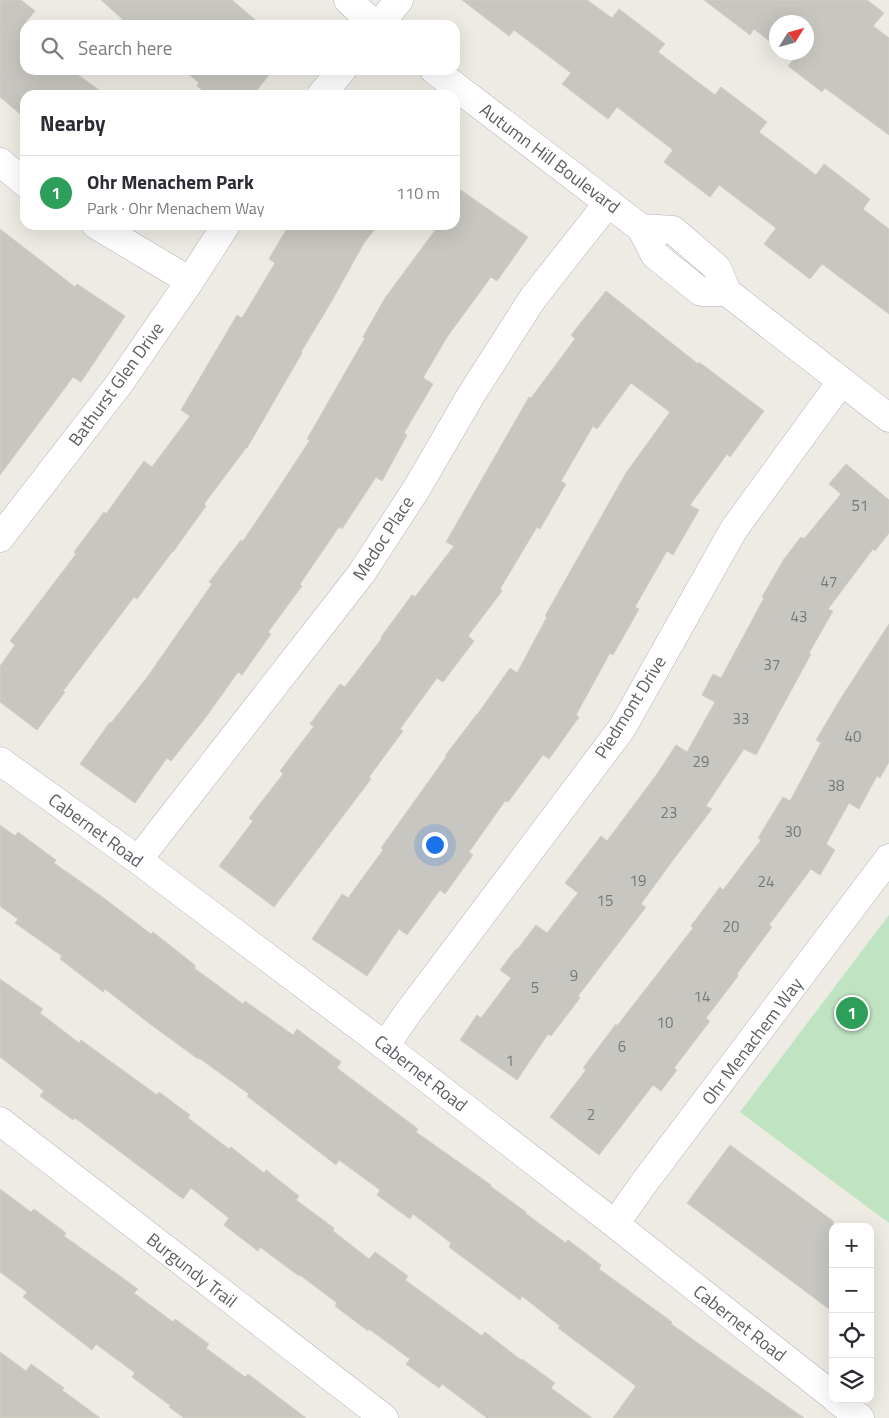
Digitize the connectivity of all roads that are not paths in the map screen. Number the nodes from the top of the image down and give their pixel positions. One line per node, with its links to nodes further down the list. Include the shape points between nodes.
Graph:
1 (348, 0): 3 (street)
2 (398, 0): 4 (street)
3 (371, 20)
4 (381, 20)
5 (338, 75): 7 (street)
6 (441, 75): 10 (street, Autumn Hill Boulevard)
7 (326, 90)
8 (0, 162): 9 (street)
9 (20, 179)
10 (608, 203): 14 (street, Autumn Hill Boulevard, via 641,228 655,255 701,292 727,292); 19 (street, Medoc Place, via 533,298 361,574)
11 (104, 230): 13 (street)
12 (223, 230): 13 (street, Bathurst Glen Drive)
13 (190, 281): 16 (street, Bathurst Glen Drive, via 119,384)
14 (841, 382): 15 (street, Autumn Hill Boulevard); 20 (street, Piedmont Drive, via 734,529 622,728)
15 (889, 418)
16 (0, 538)
17 (0, 761): 19 (street, Cabernet Road)
18 (889, 858): 22 (street, Ohr Menachem Way)
19 (138, 860): 20 (street, Cabernet Road)
20 (385, 1046): 22 (street, Cabernet Road)
21 (0, 1121): 25 (street, Burgundy Trail)
22 (615, 1224): 23 (street, Cabernet Road)
23 (829, 1393)
24 (841, 1403): 26 (street)
25 (384, 1418)
26 (860, 1418)

